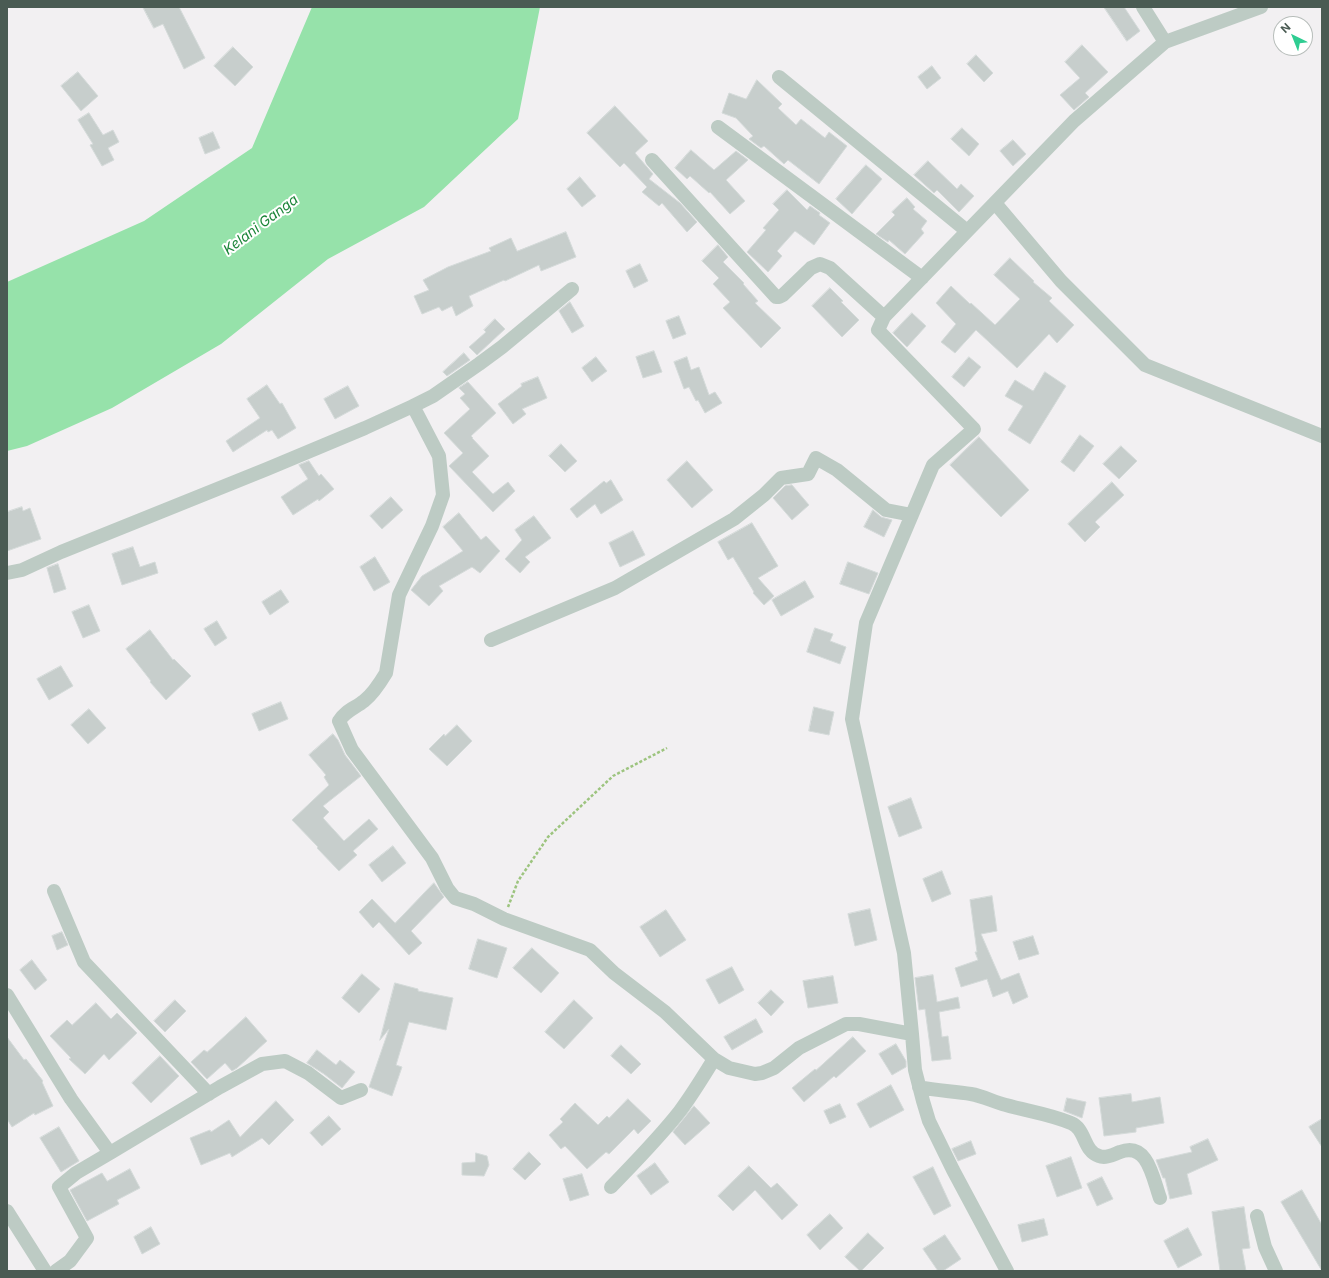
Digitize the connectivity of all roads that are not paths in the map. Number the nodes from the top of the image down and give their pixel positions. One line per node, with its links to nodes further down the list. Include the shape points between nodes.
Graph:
1 (1144, 7): 3 (street)
2 (1261, 7): 3 (street)
3 (1165, 42): 7 (street, via 1074,121)
4 (778, 77): 8 (street)
5 (718, 127): 9 (street)
6 (652, 160): 11 (street, via 777,298 811,268 820,264 830,268)
7 (995, 203): 8 (street); 13 (street, via 1061,281 1145,365)
8 (967, 231): 9 (street)
9 (922, 278): 11 (street)
10 (572, 289): 12 (street, via 479,364 433,396)
11 (884, 317): 14 (street, via 878,330 974,429 933,465)
12 (413, 406): 15 (street, via 22,570); 20 (street, via 439,456 443,495 432,526 400,595 386,673 365,700 343,715 340,721 352,750 432,858 455,898 590,950 614,973 665,1012)
13 (1322, 436)
14 (912, 516): 16 (street, via 886,510 836,470 816,458 808,474 781,478 734,519 621,584); 19 (street, via 866,623 852,719 904,953)
15 (7, 573)
16 (491, 640)
17 (54, 891): 23 (street, via 84,962)
18 (7, 994): 24 (street, via 71,1099)
19 (912, 1034): 20 (street, via 846,1024 799,1048 774,1068 755,1074 729,1068); 21 (street, via 914,1070)
20 (714, 1059): 25 (street, via 680,1110)
21 (919, 1088): 26 (street, via 972,1094 1073,1124 1082,1133 1088,1148 1099,1156 1136,1151 1148,1164); 31 (street, via 929,1121 952,1170)
22 (361, 1090): 23 (street, via 341,1098 308,1073 285,1061 262,1064)
23 (209, 1094): 24 (street)
24 (110, 1154): 30 (street, via 76,1173 59,1187 86,1238 70,1261)
25 (611, 1187)
26 (1160, 1198)
27 (7, 1211): 29 (street)
28 (1257, 1216): 32 (street, via 1265,1246)
29 (45, 1271)
30 (56, 1271)
31 (1006, 1271)
32 (1276, 1271)

